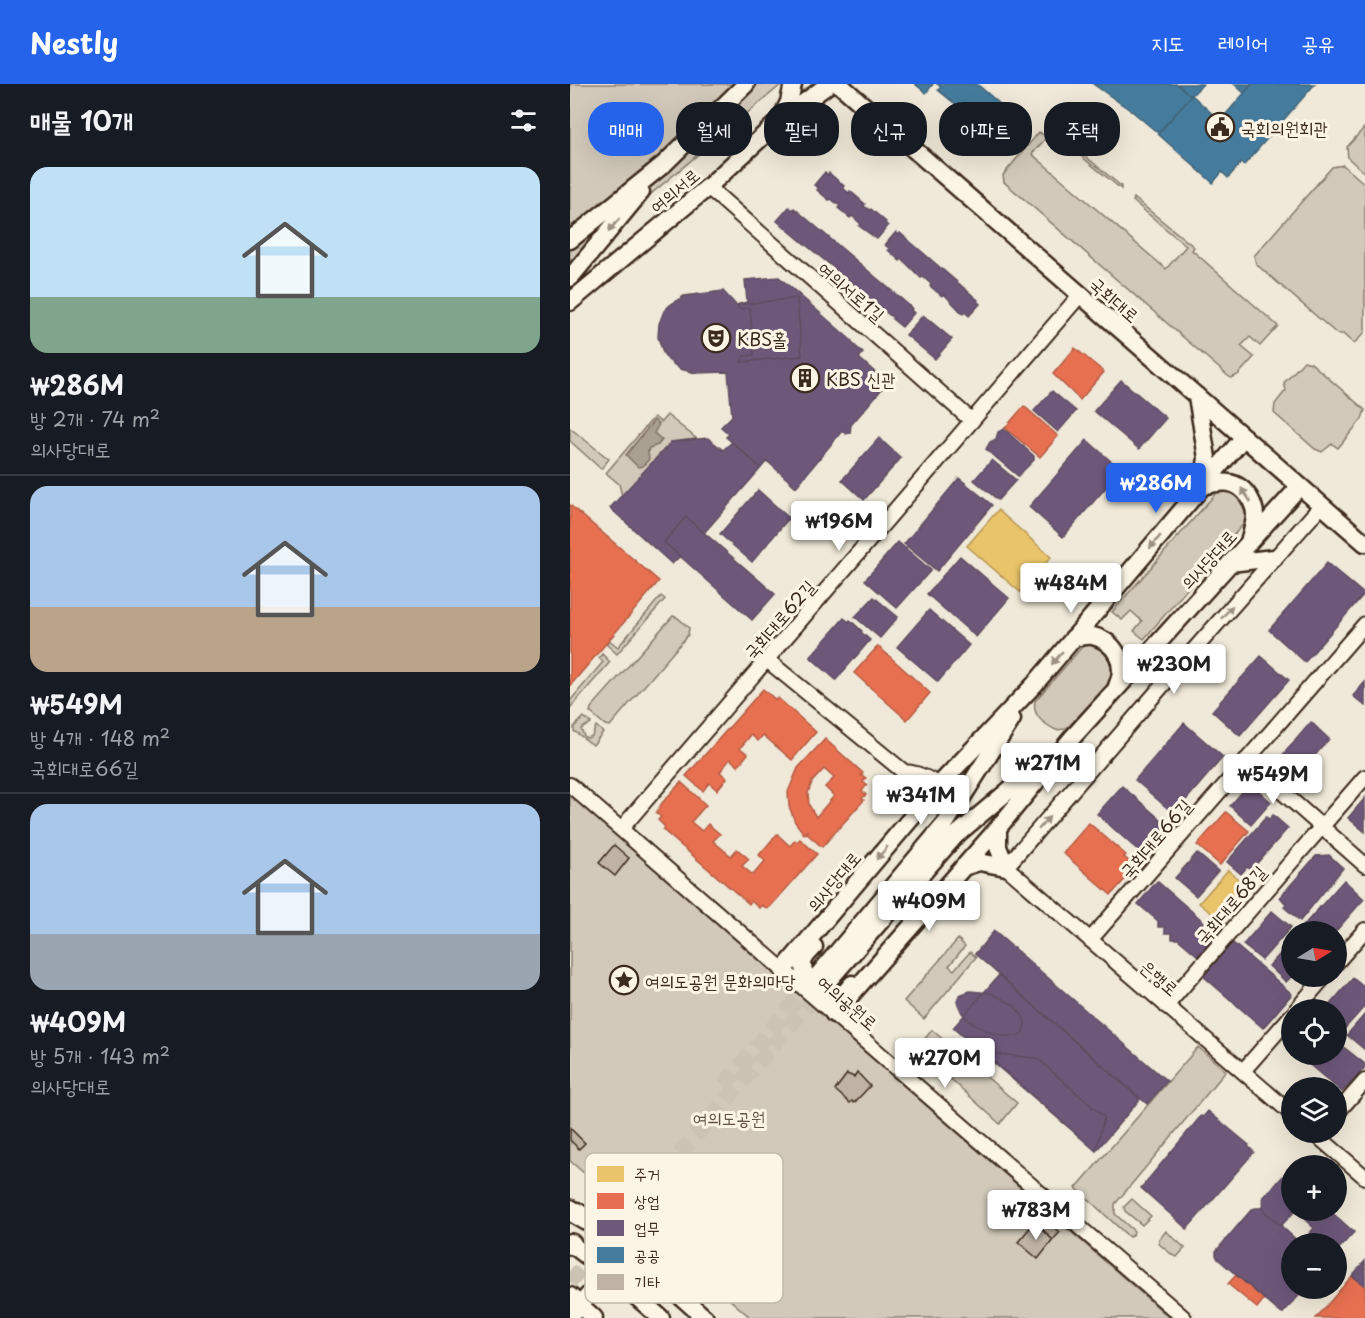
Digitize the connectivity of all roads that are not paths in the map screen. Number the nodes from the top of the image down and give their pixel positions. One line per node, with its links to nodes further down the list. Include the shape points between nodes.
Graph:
1 (746, 84): 8 (main road)
2 (793, 84): 5 (main road)
3 (829, 84): 6 (main road, 여의서로)
4 (839, 84): 12 (main road, 국회대로)
5 (789, 102)
6 (805, 102)
7 (764, 135): 9 (main road, 여의서로)
8 (664, 164): 10 (main road); 11 (main road, one-way to 11)
9 (708, 187): 13 (main road, 여의서로); 15 (street, 여의서로1길)
10 (570, 240)
11 (570, 278)
12 (1080, 295): 14 (main road, 국회대로); 15 (street, 국회대로62길)
13 (570, 302)
14 (1197, 396): 16 (main road, 국회대로); 17 (main road, via 1208,459)
15 (972, 421): 26 (street, 국회대로62길)
16 (1244, 437): 17 (main road, 의사당대로); 18 (main road, 국회대로)
17 (1203, 486): 20 (main road, one-way to 17, via 1255,516 1244,490 1238,484 1226,482); 25 (main road, 의사당대로, one-way to 25)
18 (1300, 486): 19 (main road, 국회대로); 20 (main road, 의사당대로)
19 (1322, 505): 21 (main road, 국회대로); 22 (street)
20 (1249, 542): 23 (main road, 의사당대로)
21 (1365, 543)
22 (1275, 558): 23 (main road); 41 (street, one-way to 22)
23 (1230, 563): 28 (main road, 의사당대로)
24 (1365, 624): 30 (street, 국회대로66길)
25 (1074, 638): 27 (main road, 의사당대로, one-way to 27); 28 (main road, via 1090,635 1118,655 1122,666)
26 (767, 660): 31 (street); 38 (street, 국회대로62길)
27 (1034, 685): 29 (main road, 의사당대로, via 945,824 824,977 955,836); 33 (main road, 의사당대로)
28 (1115, 690): 29 (main road, 의사당대로)
29 (1072, 738): 37 (main road, 의사당대로)
30 (1246, 760): 36 (street); 44 (street, 국회대로66길)
31 (902, 770): 33 (street); 35 (street, via 903,787)
32 (1365, 777): 36 (street, 국회대로68길)
33 (940, 784): 35 (main road, 의사당대로)
34 (570, 785): 38 (street, 여의공원로)
35 (916, 813): 42 (main road, 의사당대로, one-way to 42)
36 (1322, 827): 39 (street); 50 (street, 국회대로68길)
37 (998, 828): 40 (main road, 의사당대로); 41 (main road, via 998,847)
38 (621, 829): 47 (street, 여의공원로)
39 (1365, 865)
40 (963, 867): 41 (main road, via 979,862); 46 (main road, 의사당대로)
41 (1006, 867): 44 (street, 은행로)
42 (832, 911): 46 (main road, via 803,964 804,972 816,984 840,996); 47 (main road, 의사당대로)
43 (1365, 930): 45 (street)
44 (1090, 940): 50 (street, 은행로)
45 (1347, 950)
46 (882, 960): 51 (main road, 의사당대로)
47 (783, 970): 51 (street, 여의공원로)
48 (1316, 987): 49 (street)
49 (1305, 999)
50 (1166, 1006): 53 (street, 은행로)
51 (834, 1014): 72 (street, 여의공원로)
52 (1281, 1028): 53 (street)
53 (1243, 1071): 56 (street, 은행로)
54 (1365, 1081): 55 (street)
55 (1347, 1101)
56 (1281, 1104)
57 (1327, 1143): 58 (street)
58 (1365, 1177)
59 (570, 1204): 61 (main road)
60 (570, 1210): 62 (highway)
61 (585, 1218)
62 (585, 1219)
63 (570, 1244): 64 (main road)
64 (585, 1255)
65 (585, 1296): 68 (main road)
66 (644, 1303): 70 (main road)
67 (688, 1303): 71 (main road)
68 (574, 1306): 69 (main road)
69 (594, 1318)
70 (661, 1318)
71 (705, 1318)
72 (1184, 1318)

